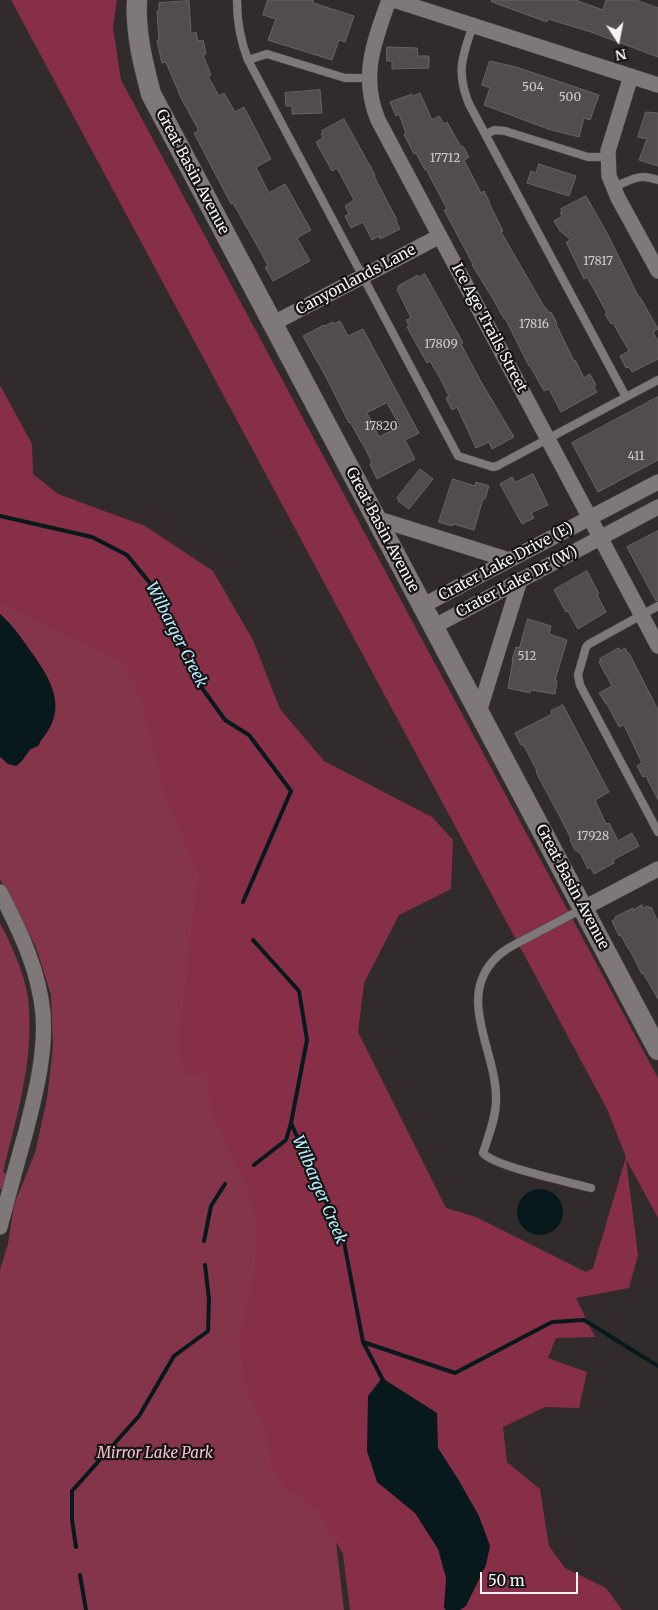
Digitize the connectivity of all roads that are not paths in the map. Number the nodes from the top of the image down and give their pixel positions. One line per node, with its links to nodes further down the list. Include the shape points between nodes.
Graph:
1 (137, 0): 17 (street, Great Basin Avenue, via 140,52 151,94)
2 (236, 0): 6 (lane, via 240,38)
3 (389, 0): 8 (street, Ice Age Trails Street, via 372,49)
4 (394, 0): 5 (street)
5 (473, 25): 7 (street); 10 (lane, via 464,50 461,73 467,99)
6 (248, 60): 8 (lane, via 267,54 345,78); 16 (lane)
7 (631, 76): 9 (street); 11 (street)
8 (369, 78): 14 (street, Ice Age Trails Street, via 374,112)
9 (658, 85)
10 (486, 134): 11 (lane, via 495,130 505,131 588,157); 19 (lane)
11 (608, 157): 13 (street, via 609,176)
12 (658, 180): 13 (lane, via 638,176)
13 (614, 187): 15 (street)
14 (440, 236): 16 (street, Canyonlands Lane); 20 (street, Ice Age Trails Street)
15 (658, 271)
16 (362, 276): 17 (street, Canyonlands Lane); 20 (lane, via 458,456 493,467)
17 (272, 324): 24 (street, Great Basin Avenue)
18 (658, 380): 19 (lane)
19 (626, 397): 20 (lane)
20 (548, 439): 23 (street, Ice Age Trails Street)
21 (658, 482): 23 (street, Crater Lake Drive (E))
22 (658, 507): 25 (street, Crater Lake Dr (W))
23 (590, 517): 25 (street, Ice Age Trails Street); 26 (street, Crater Lake Drive (E))
24 (375, 518): 26 (street); 28 (street, Great Basin Avenue)
25 (600, 537): 27 (street, Crater Lake Dr (W)); 30 (street, Ice Age Trails Street)
26 (509, 560): 28 (street, Crater Lake Drive (E))
27 (520, 580): 31 (street, Crater Lake Dr (W)); 33 (street)
28 (422, 606): 31 (street, Great Basin Avenue)
29 (658, 606): 30 (lane)
30 (642, 615): 32 (street, Ice Age Trails Street); 34 (lane, via 589,644 578,675 580,685)
31 (434, 627): 33 (street, Great Basin Avenue)
32 (658, 646)
33 (479, 712): 37 (street, Great Basin Avenue)
34 (658, 832)
35 (658, 869): 37 (street)
36 (0, 892): 40 (street, via 33,965 43,1023 38,1081)
37 (584, 908): 38 (street, Great Basin Avenue); 39 (lane, via 499,954 482,978 478,999 494,1075 496,1101 483,1153 502,1164)
38 (658, 1050)
39 (591, 1188)
40 (4, 1198): 41 (street)
41 (0, 1227)

